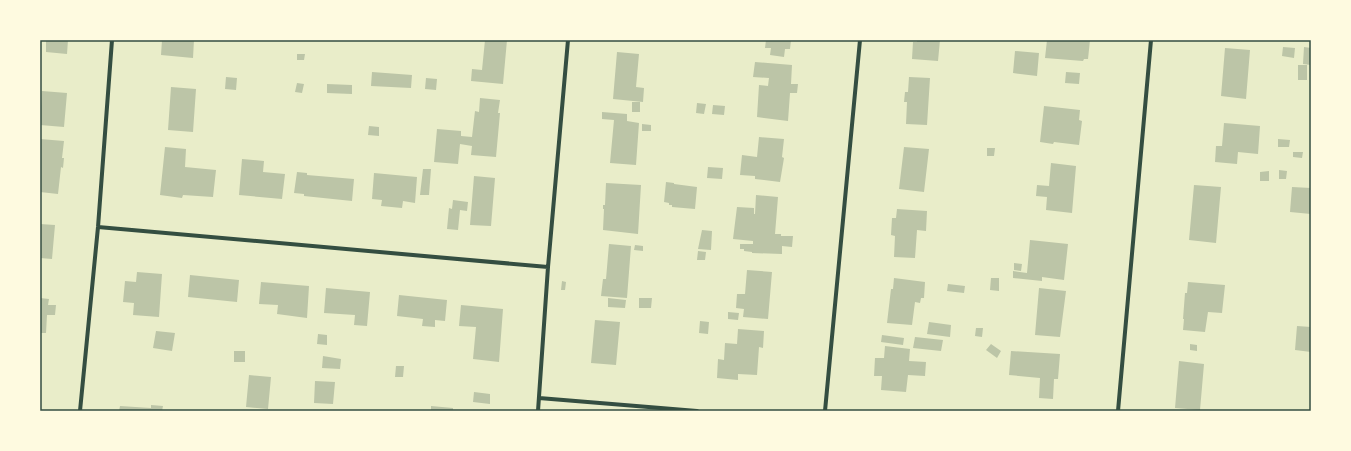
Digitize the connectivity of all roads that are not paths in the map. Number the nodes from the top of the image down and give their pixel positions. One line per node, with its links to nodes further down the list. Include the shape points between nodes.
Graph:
1 (112, 40): 5 (street)
2 (568, 40): 6 (street)
3 (860, 40): 11 (street)
4 (1152, 40): 12 (street)
5 (98, 227): 6 (street); 8 (street)
6 (548, 267): 7 (street)
7 (539, 398): 9 (street); 10 (street)
8 (80, 411)
9 (538, 411)
10 (696, 411)
11 (825, 411)
12 (1118, 411)

